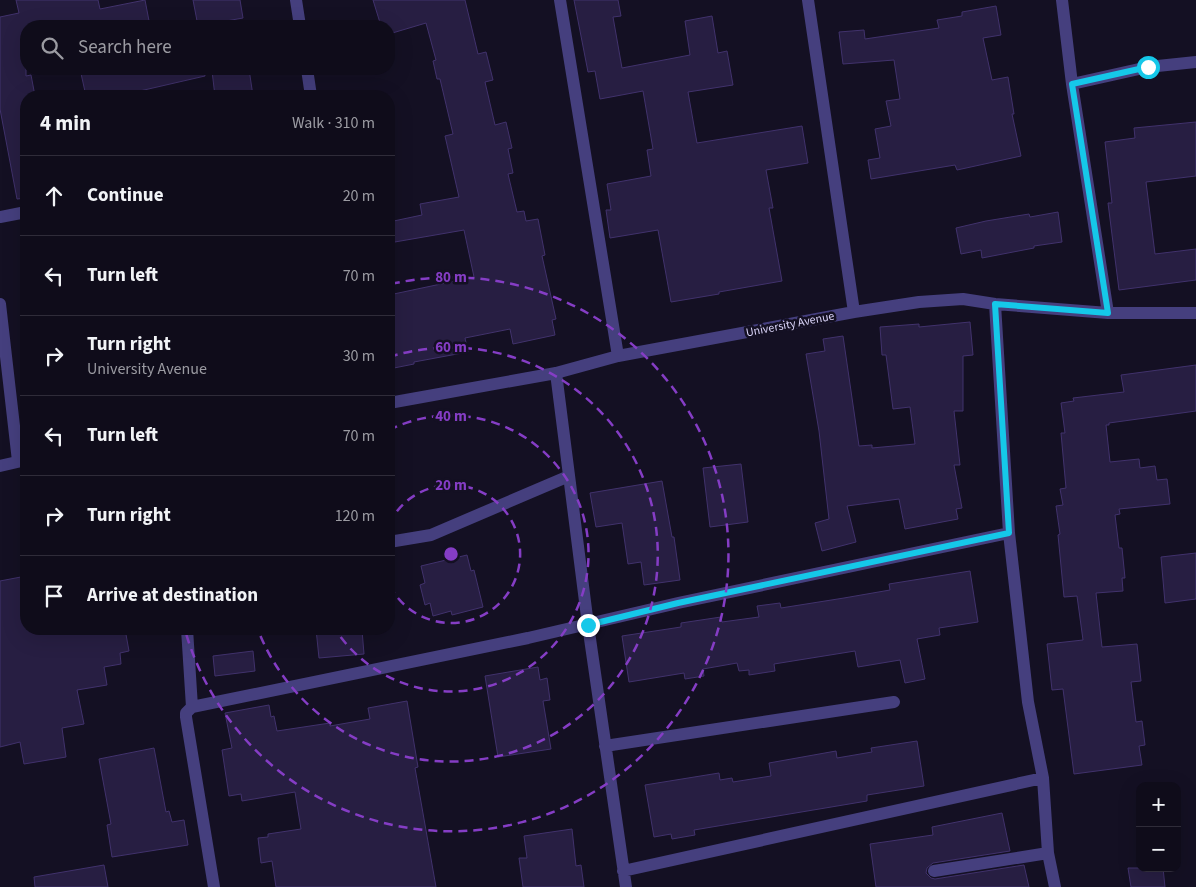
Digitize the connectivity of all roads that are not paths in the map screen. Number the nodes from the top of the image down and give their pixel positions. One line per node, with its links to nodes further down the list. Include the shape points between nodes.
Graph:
1 (296, 0): 5 (street)
2 (560, 0): 17 (street)
3 (808, 0): 14 (street)
4 (1062, 0): 8 (street)
5 (299, 20)
6 (1196, 62): 8 (street, via 1148,67)
7 (308, 75): 9 (street)
8 (1072, 84): 15 (street)
9 (310, 90)
10 (20, 213): 11 (street)
11 (0, 217)
12 (0, 304): 20 (street)
13 (995, 304): 14 (street, University Avenue, via 963,299); 15 (street, University Avenue); 24 (street)
14 (854, 312): 17 (street, University Avenue)
15 (1108, 313): 16 (street, University Avenue)
16 (1196, 313)
17 (618, 356): 18 (street, University Avenue)
18 (556, 373): 19 (street, University Avenue); 23 (street)
19 (395, 402)
20 (20, 447)
21 (20, 461): 22 (street)
22 (0, 466)
23 (569, 476): 25 (street, via 431,535); 26 (street)
24 (1009, 533): 26 (street); 31 (street, via 1028,702)
25 (395, 541)
26 (588, 625): 29 (street); 30 (street)
27 (187, 635): 29 (street)
28 (894, 702): 30 (street)
29 (192, 707): 35 (street, via 186,717)
30 (605, 746): 33 (street)
31 (1043, 778): 32 (street); 33 (street)
32 (1048, 853): 34 (street); 37 (street)
33 (623, 871): 36 (street)
34 (934, 871)
35 (214, 887)
36 (626, 887)
37 (1055, 887)

